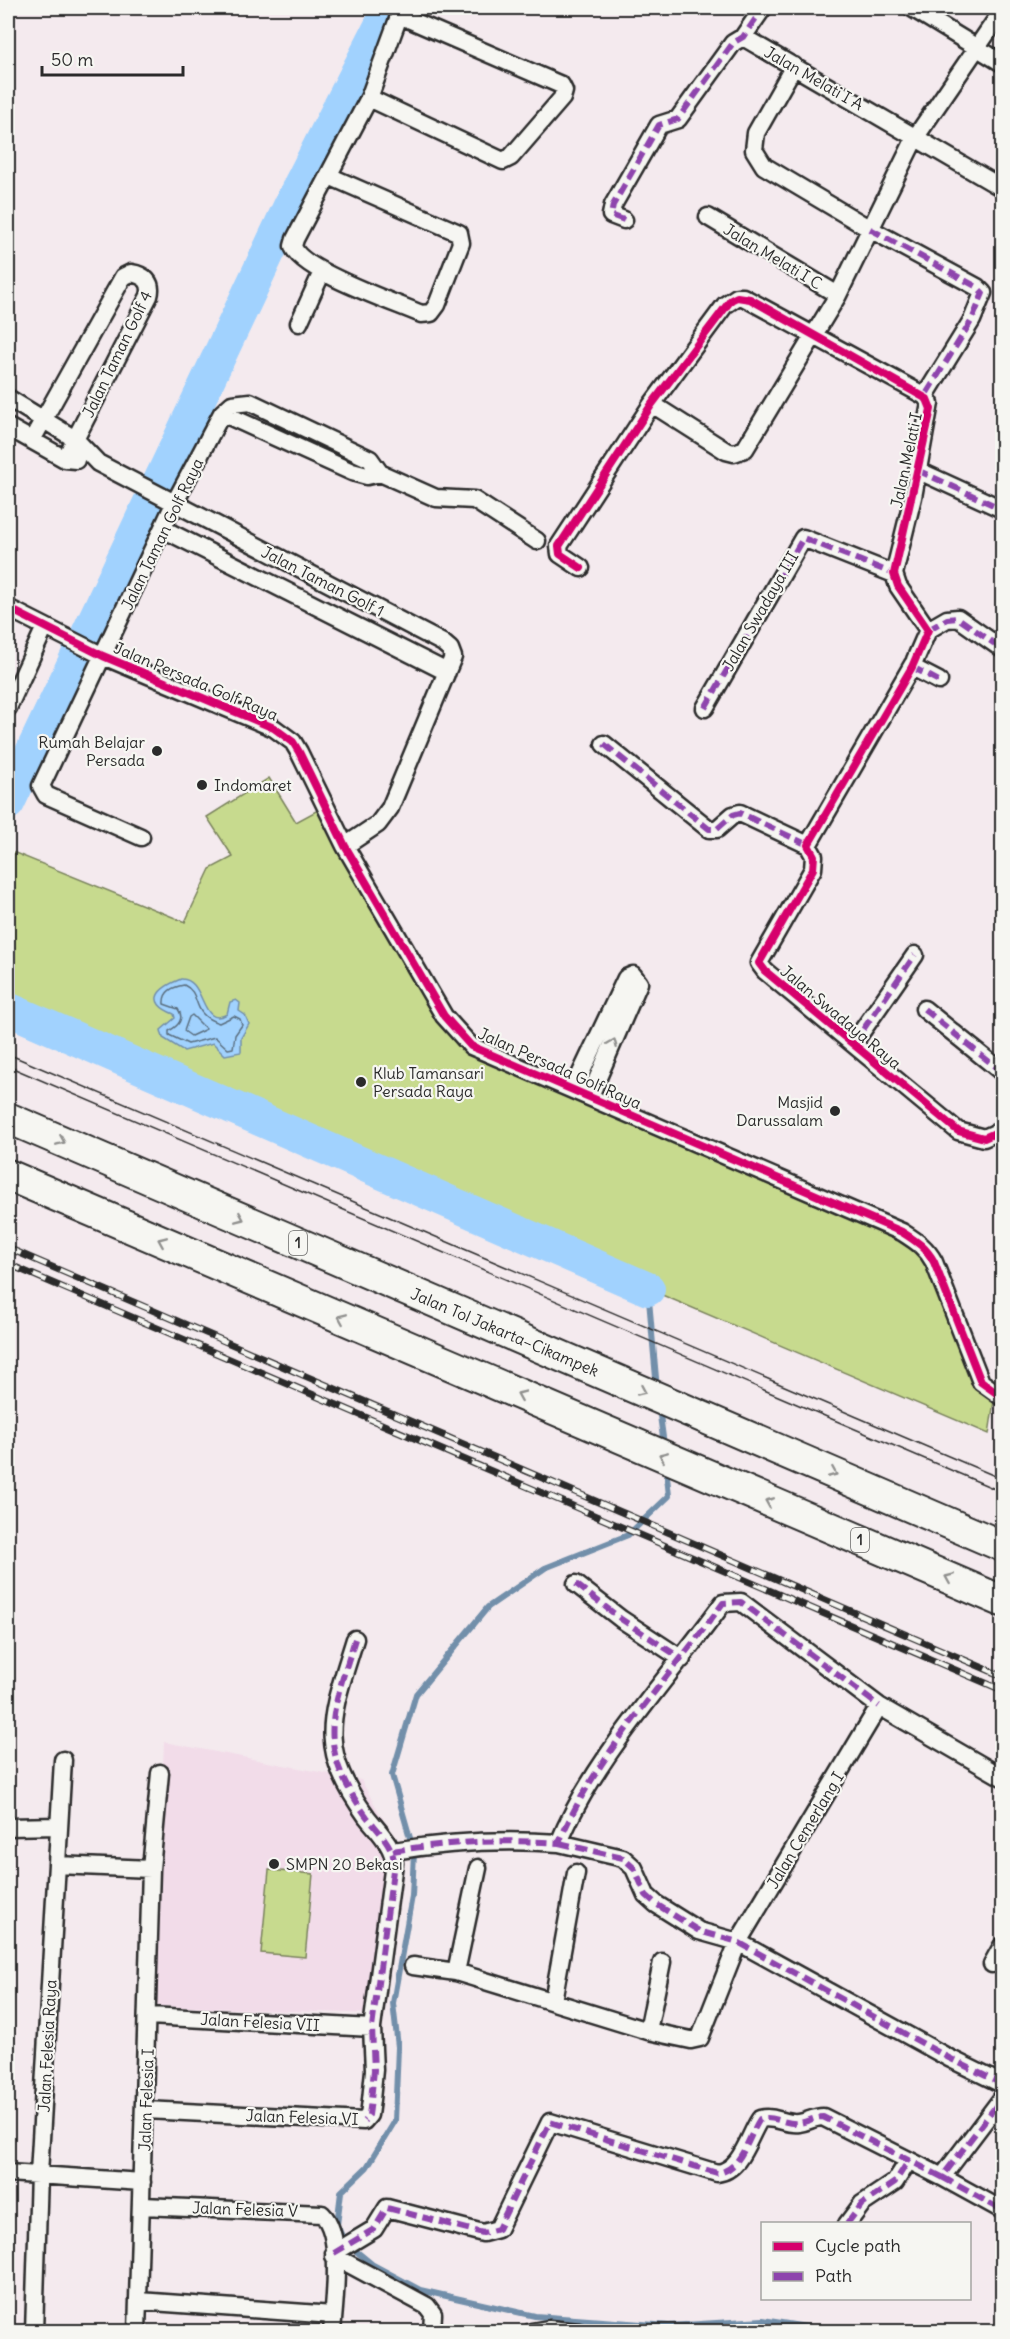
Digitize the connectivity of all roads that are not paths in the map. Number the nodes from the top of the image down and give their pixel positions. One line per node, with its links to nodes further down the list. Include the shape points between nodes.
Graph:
1 (763, 8): 5 (street)
2 (912, 8): 6 (street)
3 (401, 11): 9 (street); 9 (street, via 561,86 562,98 511,157 503,161)
4 (1002, 11): 6 (street)
5 (743, 37): 8 (street, Jalan Melati I A); 14 (street, via 733,43 678,119 659,125 613,205 611,214)
6 (977, 48): 7 (street); 10 (street)
7 (1002, 63)
8 (794, 66): 10 (street, Jalan Melati I A); 15 (street, via 756,133 754,150 758,159 772,172)
9 (369, 98): 11 (street)
10 (915, 138): 12 (street, Jalan Melati I A); 15 (street)
11 (329, 176): 16 (street, via 293,246 299,258); 16 (street, via 455,231 461,240 437,304 426,315)
12 (1002, 188)
13 (708, 217): 17 (street, Jalan Melati I C)
14 (624, 220)
15 (870, 229): 17 (street); 20 (street, via 977,286 983,293 972,320)
16 (322, 272): 18 (street)
17 (838, 295): 19 (street)
18 (299, 323)
19 (814, 336): 20 (street, Jalan Melati I); 22 (street, Jalan Melati I, via 750,299 736,297 725,305); 22 (street, via 740,452 726,451)
20 (924, 396): 29 (street, Jalan Melati I, via 931,409)
21 (8, 398): 23 (street)
22 (652, 404): 34 (street, via 559,546 560,554)
23 (43, 419): 25 (street); 25 (street, Jalan Taman Golf 4, via 123,278 131,273 146,279 151,286 149,296); 26 (street, Jalan Taman Golf 4)
24 (8, 427): 26 (street)
25 (75, 439): 27 (street, Jalan Taman Golf 4); 28 (street)
26 (32, 440): 27 (street)
27 (65, 459): 28 (street)
28 (98, 463): 30 (street)
29 (917, 470): 31 (street); 35 (street, Jalan Melati I)
30 (167, 501): 32 (street, Jalan Taman Golf Raya); 33 (street, Jalan Taman Golf Raya, via 222,413 352,472 380,474 436,498 474,500); 42 (street, Jalan Taman Golf 1, via 443,643 453,657)
31 (1002, 509)
32 (163, 529): 40 (street, Jalan Taman Golf Raya); 42 (street, Jalan Taman Golf 1)
33 (537, 541)
34 (580, 568)
35 (894, 574): 38 (street); 45 (street, Jalan Swadaya III, via 803,538)
36 (8, 608): 37 (street, Jalan Persada Golf Raya)
37 (45, 627): 40 (street, Jalan Persada Golf Raya); 44 (street)
38 (925, 637): 39 (street, via 947,619 958,618); 41 (street)
39 (1002, 649)
40 (99, 654): 47 (street, Jalan Taman Golf Raya, via 42,791); 49 (street, Jalan Persada Golf Raya, via 286,736 299,752)
41 (913, 663): 43 (street); 48 (street)
42 (447, 672): 49 (street, Jalan Taman Golf 1, via 390,807 378,824)
43 (939, 681)
44 (8, 708)
45 (705, 708)
46 (604, 744): 48 (street, via 709,829 717,829 740,813)
47 (141, 837)
48 (808, 845): 52 (street, Jalan Swadaya Raya, via 814,856 813,869 759,963)
49 (345, 846): 54 (street, Jalan Persada Golf Raya, via 444,1016 471,1047)
50 (915, 955): 52 (street)
51 (924, 1009): 53 (street)
52 (853, 1044): 57 (street, Jalan Swadaya Raya, via 958,1131 984,1138)
53 (1002, 1072)
54 (573, 1090): 55 (street, Jalan Persada Golf Raya); 55 (street, one-way to 54, via 639,983 633,975 626,978)
55 (590, 1096): 59 (street, Jalan Persada Golf Raya, via 918,1242 934,1262 981,1382)
56 (8, 1118): 60 (highway, Jalan Tol Jakarta–Cikampek / 1, one-way to 60)
57 (1002, 1130)
58 (8, 1175): 62 (highway, 1, one-way to 58)
59 (1002, 1397)
60 (1002, 1546)
61 (576, 1584): 64 (street)
62 (1002, 1601)
63 (355, 1639): 74 (street, via 331,1732 337,1766 355,1800)
64 (682, 1659): 65 (street, via 723,1603 741,1602); 73 (street, via 602,1763 569,1818)
65 (879, 1706): 68 (street); 79 (street, Jalan Cemerlang I)
66 (63, 1760): 71 (street, Jalan Felesia Raya)
67 (160, 1773): 77 (street, Jalan Felesia I)
68 (1002, 1777)
69 (8, 1815): 70 (street)
70 (28, 1826): 71 (street); 72 (street)
71 (59, 1826): 75 (street, Jalan Felesia Raya)
72 (8, 1827)
73 (559, 1843): 74 (street, via 431,1844); 79 (street, via 623,1858 634,1868 646,1894 656,1904 699,1931)
74 (400, 1850): 87 (street, via 394,1863)
75 (57, 1866): 77 (street); 94 (street, Jalan Felesia Raya)
76 (478, 1868): 84 (street)
77 (151, 1869): 86 (street, Jalan Felesia I)
78 (576, 1873): 85 (street)
79 (738, 1942): 88 (street, Jalan Cemerlang I, via 700,2038 691,2040); 89 (street)
80 (1002, 1946): 82 (street)
81 (662, 1962): 88 (street)
82 (992, 1964)
83 (413, 1966): 84 (street, Jalan Cemerlang I)
84 (456, 1972): 85 (street, Jalan Cemerlang I)
85 (553, 2001): 88 (street, Jalan Cemerlang I)
86 (149, 2016): 87 (street, Jalan Felesia VII); 91 (street, Jalan Felesia I)
87 (372, 2028): 91 (street, Jalan Felesia VI, via 374,2070 370,2110 364,2121)
88 (648, 2031)
89 (1002, 2084)
90 (1002, 2098): 95 (street)
91 (146, 2110): 96 (street, Jalan Felesia I)
92 (909, 2160): 95 (street); 99 (street, via 895,2182 862,2204); 100 (street, via 823,2117 800,2123 770,2116 760,2119 735,2165 717,2173 550,2122 498,2229 483,2233 387,2208 374,2229)
93 (8, 2173): 94 (street)
94 (39, 2174): 96 (street); 103 (street, Jalan Felesia Raya)
95 (942, 2177): 98 (street)
96 (142, 2182): 97 (street, Jalan Felesia I)
97 (142, 2206): 100 (street, Jalan Felesia V, via 317,2213 325,2217); 101 (street, Jalan Felesia I)
98 (1002, 2210)
99 (849, 2222)
100 (335, 2248): 102 (street, via 337,2278); 105 (street, via 428,2306 433,2314)
101 (139, 2301): 102 (street); 104 (street, Jalan Felesia I)
102 (332, 2323)
103 (34, 2331)
104 (137, 2331)
105 (432, 2331)
106 (531, 2331): 107 (street)
107 (579, 2331)

